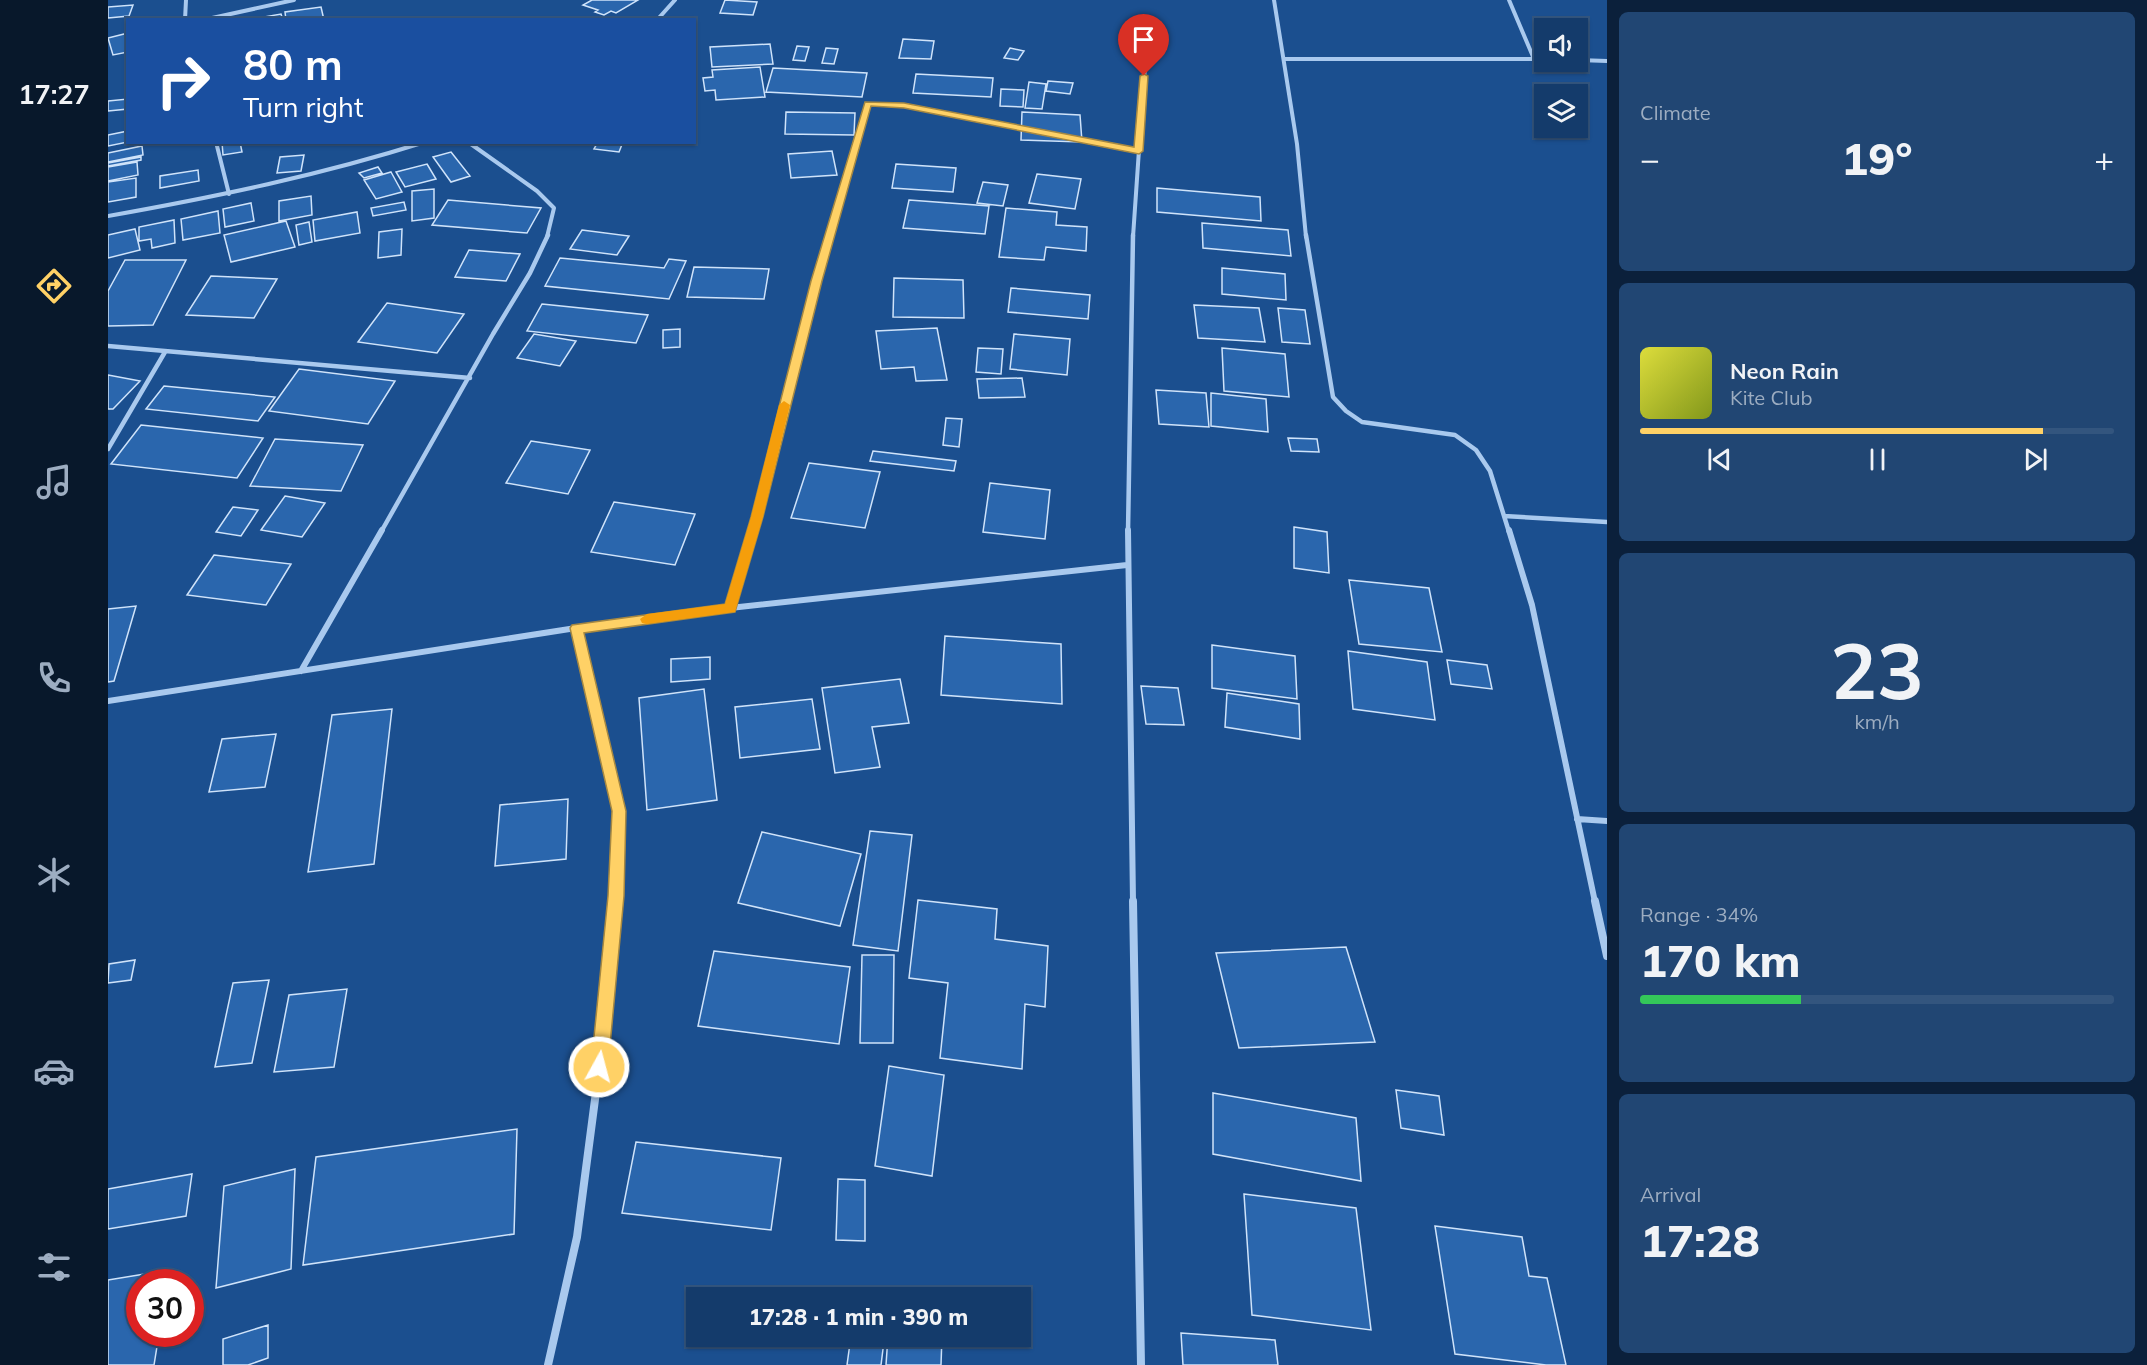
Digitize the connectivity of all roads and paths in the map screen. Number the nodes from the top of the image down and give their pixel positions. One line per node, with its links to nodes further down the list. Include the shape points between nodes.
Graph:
1 (186, 0): 6 (street)
2 (294, 0): 7 (street)
3 (675, 0): 8 (street)
4 (1274, 0): 10 (street)
5 (1509, 0): 11 (street)
6 (185, 18)
7 (212, 18)
8 (659, 18)
9 (1152, 20): 17 (street)
10 (1285, 59): 11 (street); 24 (street, via 1307,248 1334,397 1362,422 1455,435 1476,450 1490,471)
11 (1534, 59)
12 (1588, 60): 13 (street)
13 (1607, 61)
14 (216, 144): 18 (street)
15 (419, 144): 18 (street)
16 (471, 144): 22 (street, via 537,191 554,208 552,227 538,258)
17 (1139, 151): 26 (street, via 1132,244); 27 (street, via 904,105 868,104 816,281)
18 (229, 194): 19 (street)
19 (108, 216)
20 (108, 346): 21 (street)
21 (165, 352): 22 (street); 23 (street)
22 (470, 378): 29 (street)
23 (108, 449)
24 (1504, 516): 25 (street); 31 (street, via 1532,605)
25 (1607, 522)
26 (1127, 565): 27 (street); 35 (street)
27 (730, 608): 28 (street)
28 (576, 628): 29 (street); 34 (street, via 619,811 617,875 602,1046 577,1237)
29 (301, 672): 30 (street)
30 (108, 701)
31 (1577, 819): 32 (street); 33 (street)
32 (1607, 821)
33 (1607, 956)
34 (548, 1365)
35 (1141, 1365)

